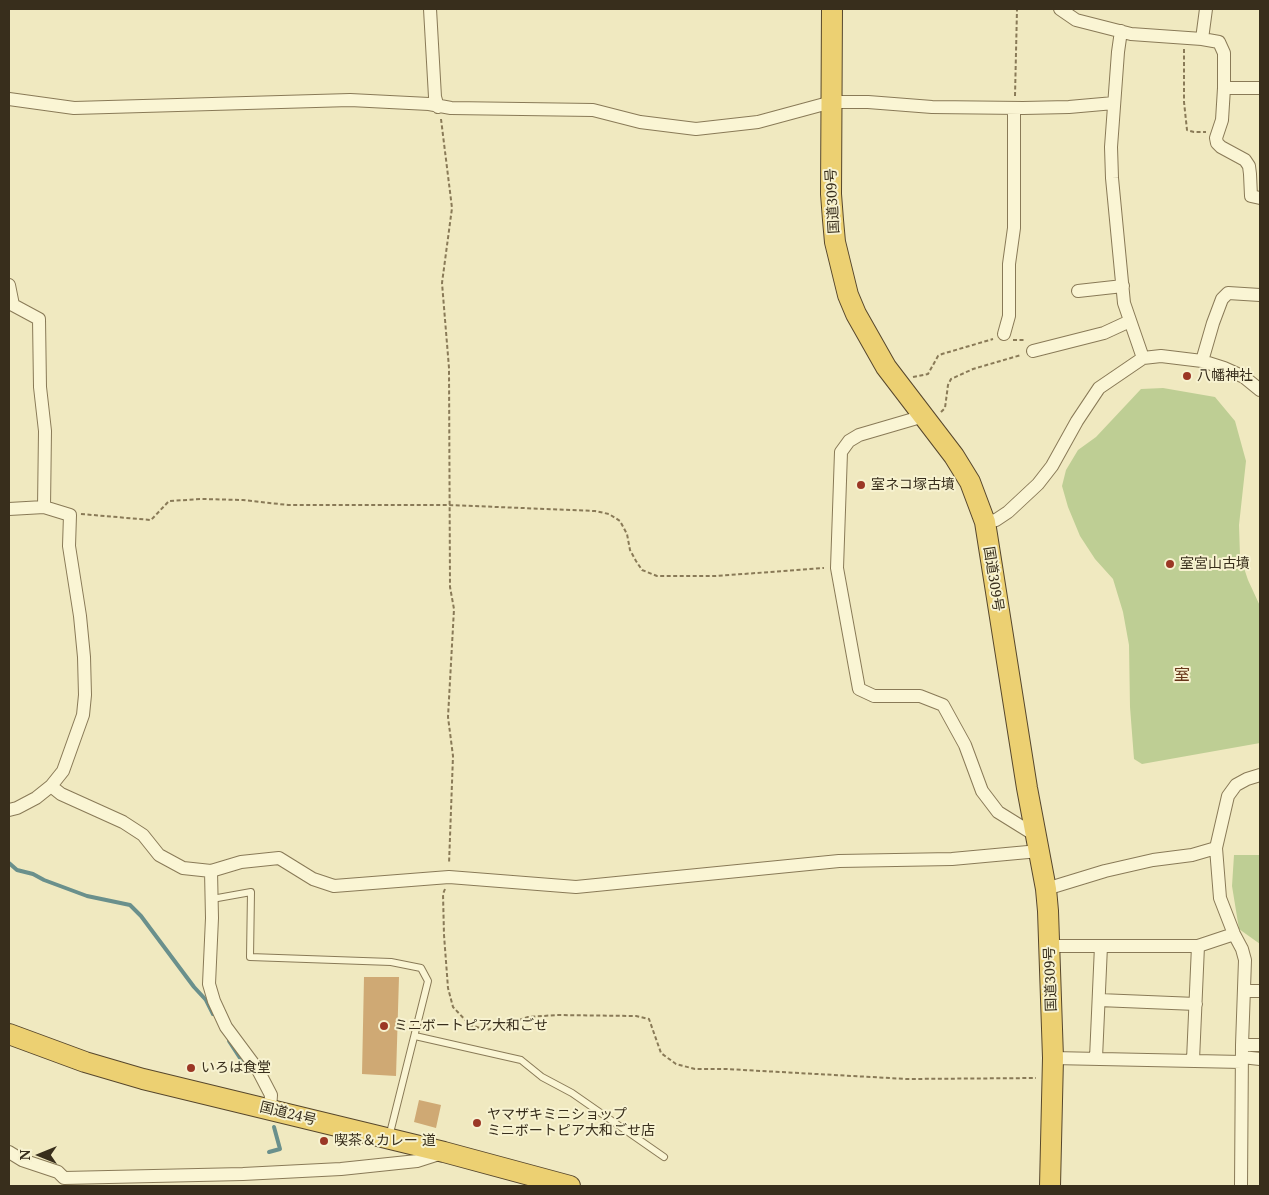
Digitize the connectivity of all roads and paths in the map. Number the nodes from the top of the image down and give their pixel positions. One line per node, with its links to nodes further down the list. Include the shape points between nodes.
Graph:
1 (430, 9): 14 (street)
2 (832, 9): 12 (highway, 国道309号)
3 (1017, 9): 15 (path)
4 (1060, 9): 6 (street, via 1076,20)
5 (1206, 9): 8 (street)
6 (1121, 31): 7 (street, via 1142,36); 13 (street)
7 (1184, 37): 8 (street); 16 (path, via 1187,130)
8 (1202, 39): 9 (street, via 1218,42 1222,48)
9 (1224, 88): 10 (street); 16 (street, via 1222,120)
10 (1260, 88)
11 (9, 99): 14 (street, via 74,108 350,100)
12 (832, 102): 14 (street, via 758,122 696,129 640,122 593,110); 15 (street); 27 (highway, 国道309号, via 832,202 841,269 856,314)
13 (1114, 103): 15 (street); 19 (street, via 1112,178)
14 (438, 107): 30 (path, via 452,208 442,284 449,368)
15 (1014, 108): 23 (street, via 1014,228 1009,270 1009,316)
16 (1216, 132): 17 (street, via 1217,143 1221,147 1245,160 1249,166 1251,196)
17 (1260, 198)
18 (9, 285): 31 (street, via 13,304 39,319 40,387 45,431)
19 (1123, 286): 20 (street); 22 (street)
20 (1078, 291)
21 (1260, 294): 26 (street, via 1228,293 1222,299)
22 (1130, 321): 24 (street, via 1104,333); 25 (street)
23 (1004, 334): 27 (path, via 942,354 928,374)
24 (1033, 351): 29 (path, via 951,379 945,408)
25 (1143, 358): 26 (street, via 1161,356); 34 (street, via 1099,388 1038,484 1008,512 996,520)
26 (1202, 361): 28 (street, via 1244,377)
27 (896, 381): 29 (highway, 国道309号)
28 (1260, 390)
29 (926, 418): 34 (highway, 国道309号, via 970,482); 35 (street, via 859,434 841,452)
30 (449, 505): 33 (path, via 288,505 202,499 169,501 151,520); 35 (path, via 609,514 620,522 627,534 630,550 642,570 657,576 716,576); 42 (path, via 450,587 454,609 448,717 453,756)
31 (44, 507): 32 (street); 33 (street)
32 (9, 509)
33 (70, 515): 37 (street, via 69,546 84,657 83,715 63,771)
34 (984, 522): 39 (highway, 国道309号)
35 (836, 568): 39 (street, via 859,689 874,696 920,696 943,705 965,745 982,790 998,812)
36 (1260, 775): 40 (street, via 1236,785 1228,796)
37 (51, 786): 38 (street, via 36,798); 41 (street, via 60,794 124,822 143,835 159,855 184,868)
38 (9, 810)
39 (1037, 843): 42 (street, via 952,859 839,861 576,887); 43 (highway, 国道309号)
40 (1216, 848): 43 (street, via 1106,871); 45 (street, via 1220,898)
41 (211, 871): 42 (street, via 241,862 279,858 313,879 334,886); 44 (street)
42 (449, 877): 61 (path, via 443,894 448,988 453,1007 470,1025 487,1030 528,1017 636,1016 649,1019 661,1053 676,1064 695,1069 907,1079)
43 (1046, 889): 46 (highway, 国道309号)
44 (212, 899): 54 (lane, via 251,892 250,957 391,962 421,968 428,981); 62 (street, via 210,984 214,1000 226,1026 258,1070 271,1095)
45 (1234, 934): 48 (street); 49 (street, via 1245,960)
46 (1050, 946): 47 (street); 57 (highway, 国道309号)
47 (1101, 946): 48 (street); 51 (street)
48 (1198, 946): 52 (street)
49 (1244, 991): 50 (street); 56 (street)
50 (1260, 991)
51 (1099, 1000): 52 (street); 58 (street)
52 (1196, 1004): 60 (street)
53 (9, 1034): 62 (highway, 国道24号, via 85,1062)
54 (415, 1036): 63 (lane); 66 (lane, via 522,1060 542,1077 572,1093)
55 (1260, 1045): 56 (street)
56 (1242, 1055): 59 (street); 60 (street); 70 (street)
57 (1053, 1058): 58 (street); 61 (highway, 国道309号)
58 (1096, 1058): 60 (street)
59 (1260, 1059)
60 (1193, 1060)
61 (1053, 1078): 69 (highway, 国道309号)
62 (270, 1109): 63 (highway, 国道24号)
63 (388, 1138): 65 (highway, 国道24号)
64 (9, 1152): 67 (street, via 58,1172)
65 (444, 1152): 67 (street, via 417,1161 341,1169); 68 (highway, 国道24号)
66 (664, 1157)
67 (62, 1182)
68 (570, 1186)
69 (1050, 1186)
70 (1241, 1186)

